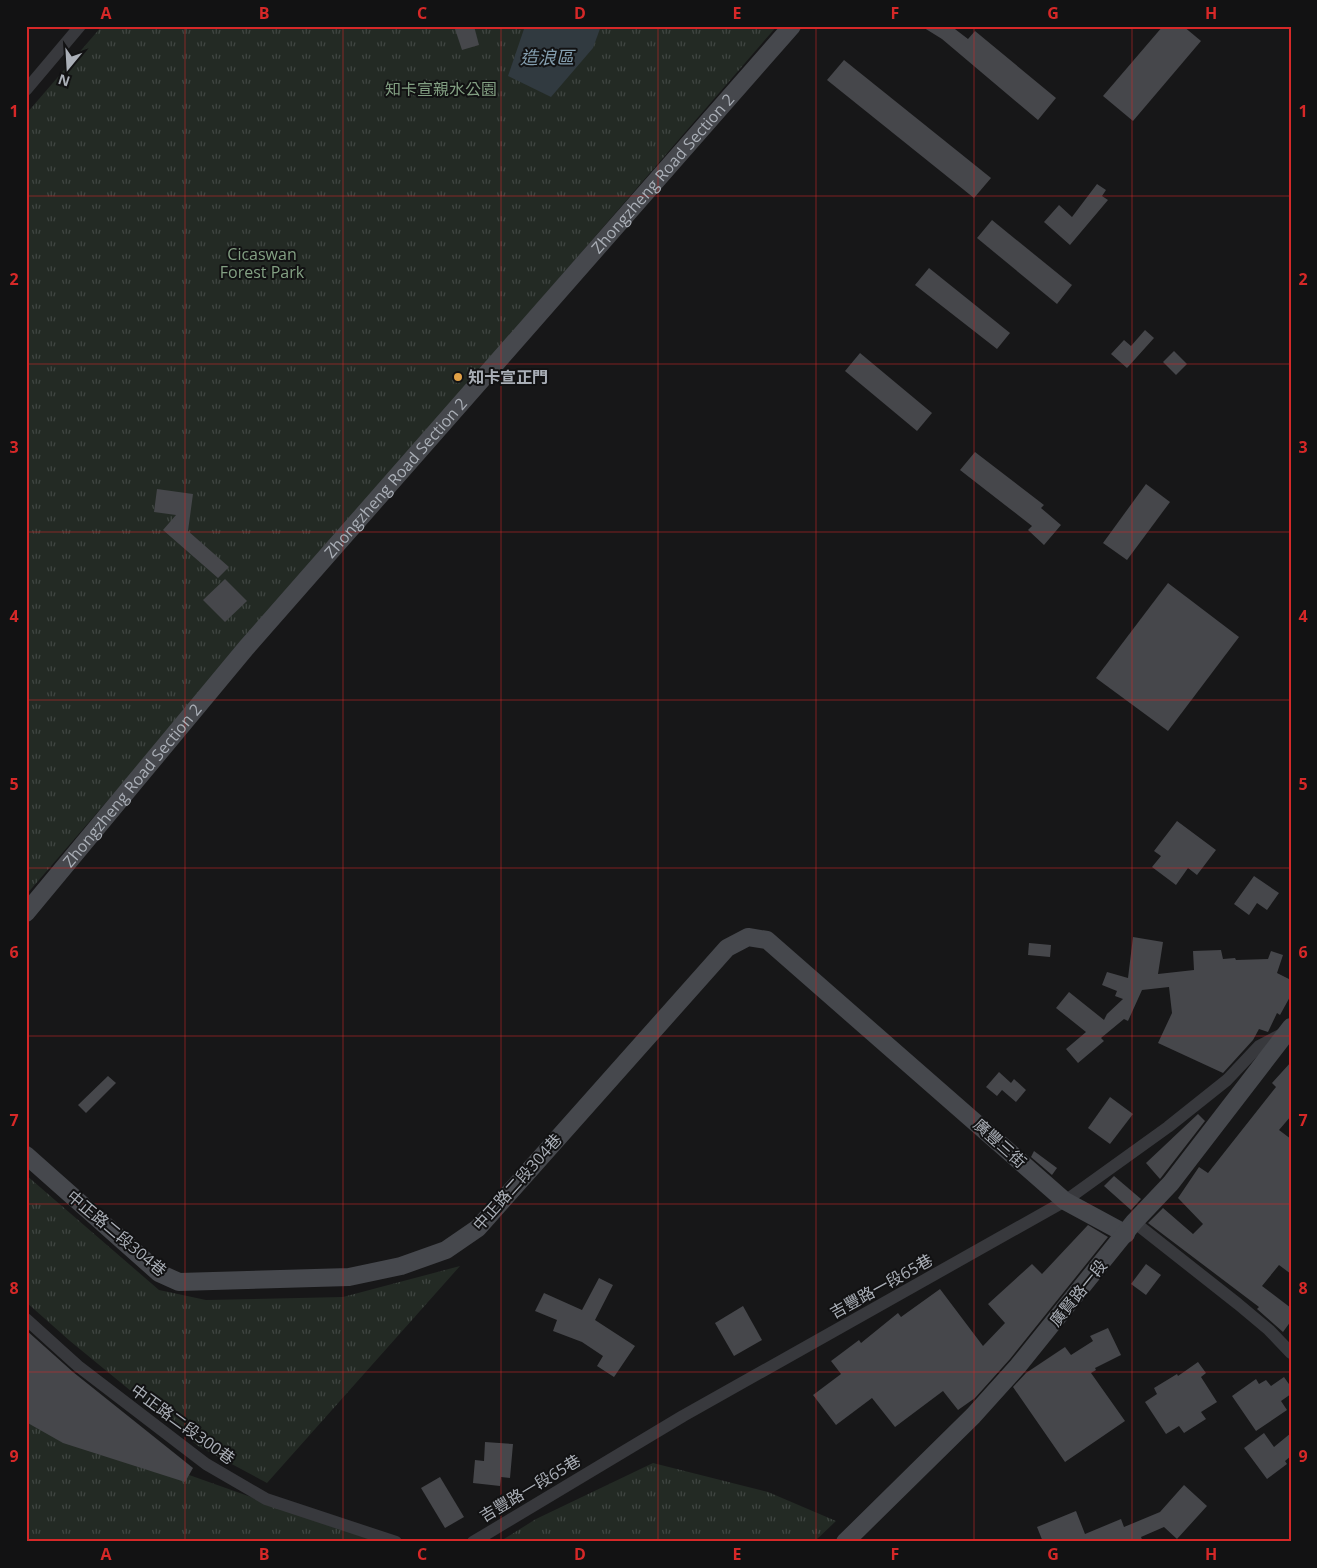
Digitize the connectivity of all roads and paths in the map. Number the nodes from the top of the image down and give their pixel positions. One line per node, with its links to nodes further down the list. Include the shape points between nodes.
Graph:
1 (80, 26): 3 (street)
2 (792, 26): 4 (street, Zhongzheng Road Section 2, via 246,648)
3 (26, 90)
4 (26, 913)
5 (1289, 1030): 8 (street, 吉豐路一段65巷, via 1259,1046 1227,1080); 9 (street, 廣賢路一段, via 1172,1183)
6 (882, 1039): 7 (street, 中正路二段304巷, via 767,940 748,937 727,948 478,1228 446,1250 401,1266 349,1277 179,1282 159,1273); 8 (street, 廣豐三街)
7 (26, 1155)
8 (1065, 1201): 9 (street, 廣豐三街); 13 (street, 吉豐路一段65巷, via 683,1416)
9 (1130, 1228): 11 (street, 廣豐三街, via 1246,1311); 14 (street, 廣賢路一段, via 973,1416)
10 (26, 1319): 12 (street, 中正路二段300巷, via 78,1366 206,1464 266,1499)
11 (1291, 1353)
12 (396, 1542)
13 (473, 1542)
14 (845, 1542)

